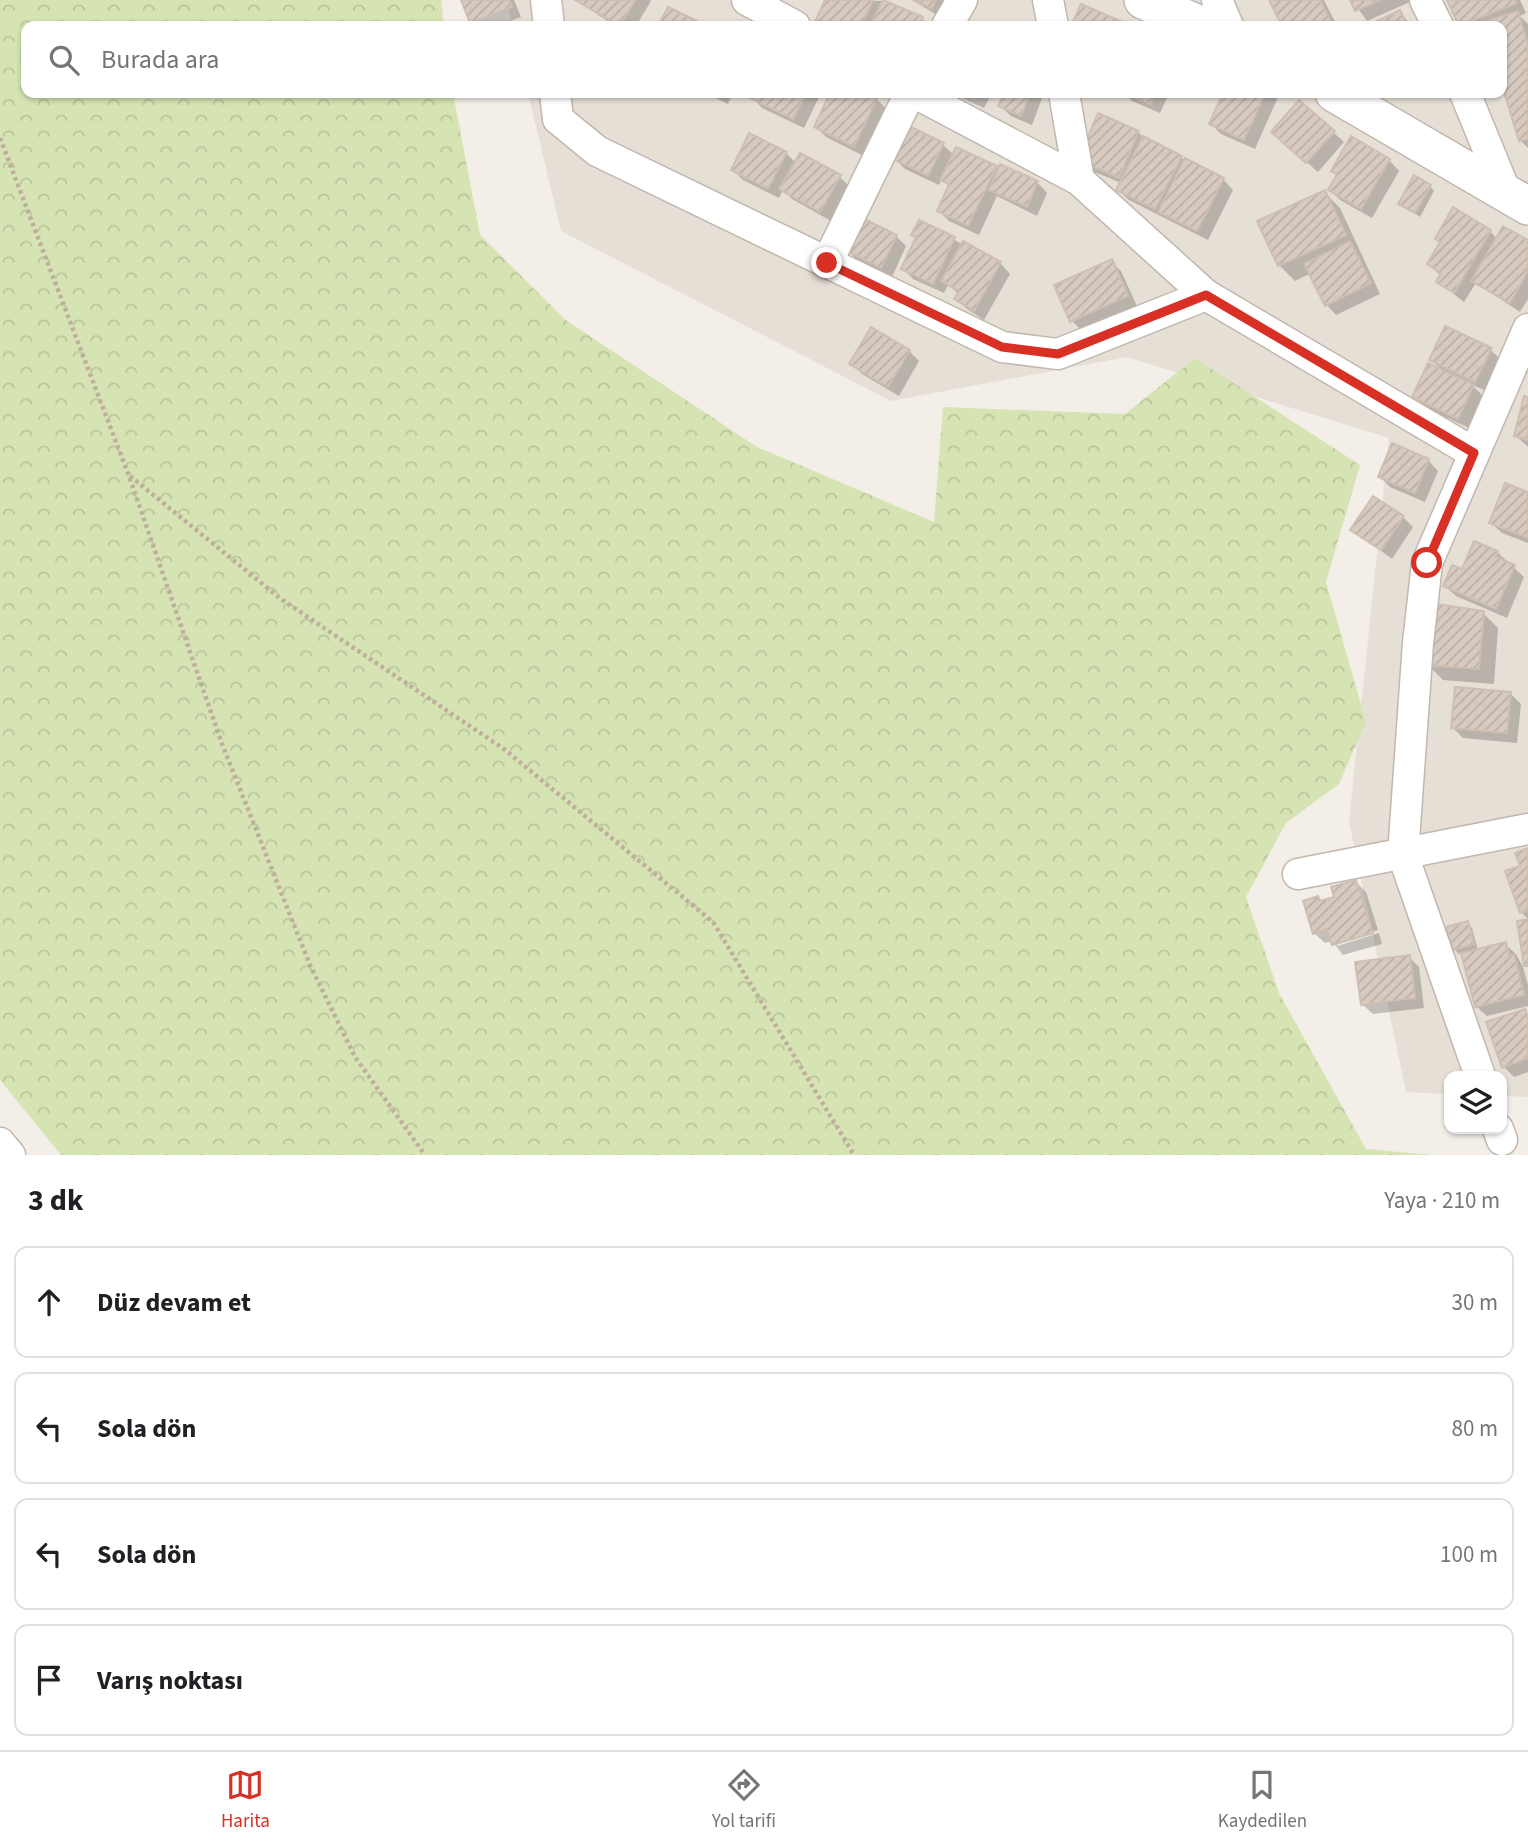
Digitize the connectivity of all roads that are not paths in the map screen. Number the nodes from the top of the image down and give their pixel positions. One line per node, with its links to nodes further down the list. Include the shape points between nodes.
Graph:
1 (546, 0): 8 (street)
2 (747, 0): 9 (street)
3 (962, 0): 10 (street)
4 (1048, 0): 11 (street)
5 (1143, 0): 12 (street)
6 (1217, 0): 13 (street)
7 (1425, 0): 14 (street)
8 (548, 21)
9 (786, 21)
10 (950, 21)
11 (1052, 21)
12 (1191, 21)
13 (1226, 21)
14 (1436, 21)
15 (556, 98): 23 (street, via 558,119 597,151)
16 (908, 98): 23 (street)
17 (924, 98): 21 (street)
18 (1065, 98): 21 (street)
19 (1343, 98): 22 (street)
20 (1467, 98): 22 (street)
21 (1079, 180): 24 (street)
22 (1517, 200)
23 (827, 263): 24 (street, via 1002,347 1058,354)
24 (1206, 295): 26 (street)
25 (1528, 329): 26 (street)
26 (1474, 453): 28 (street, via 1427,563)
27 (1528, 829): 28 (street)
28 (1403, 855): 29 (street); 30 (street)
29 (1298, 874)
30 (1478, 1071)
31 (0, 1143): 32 (street)
32 (10, 1155)

